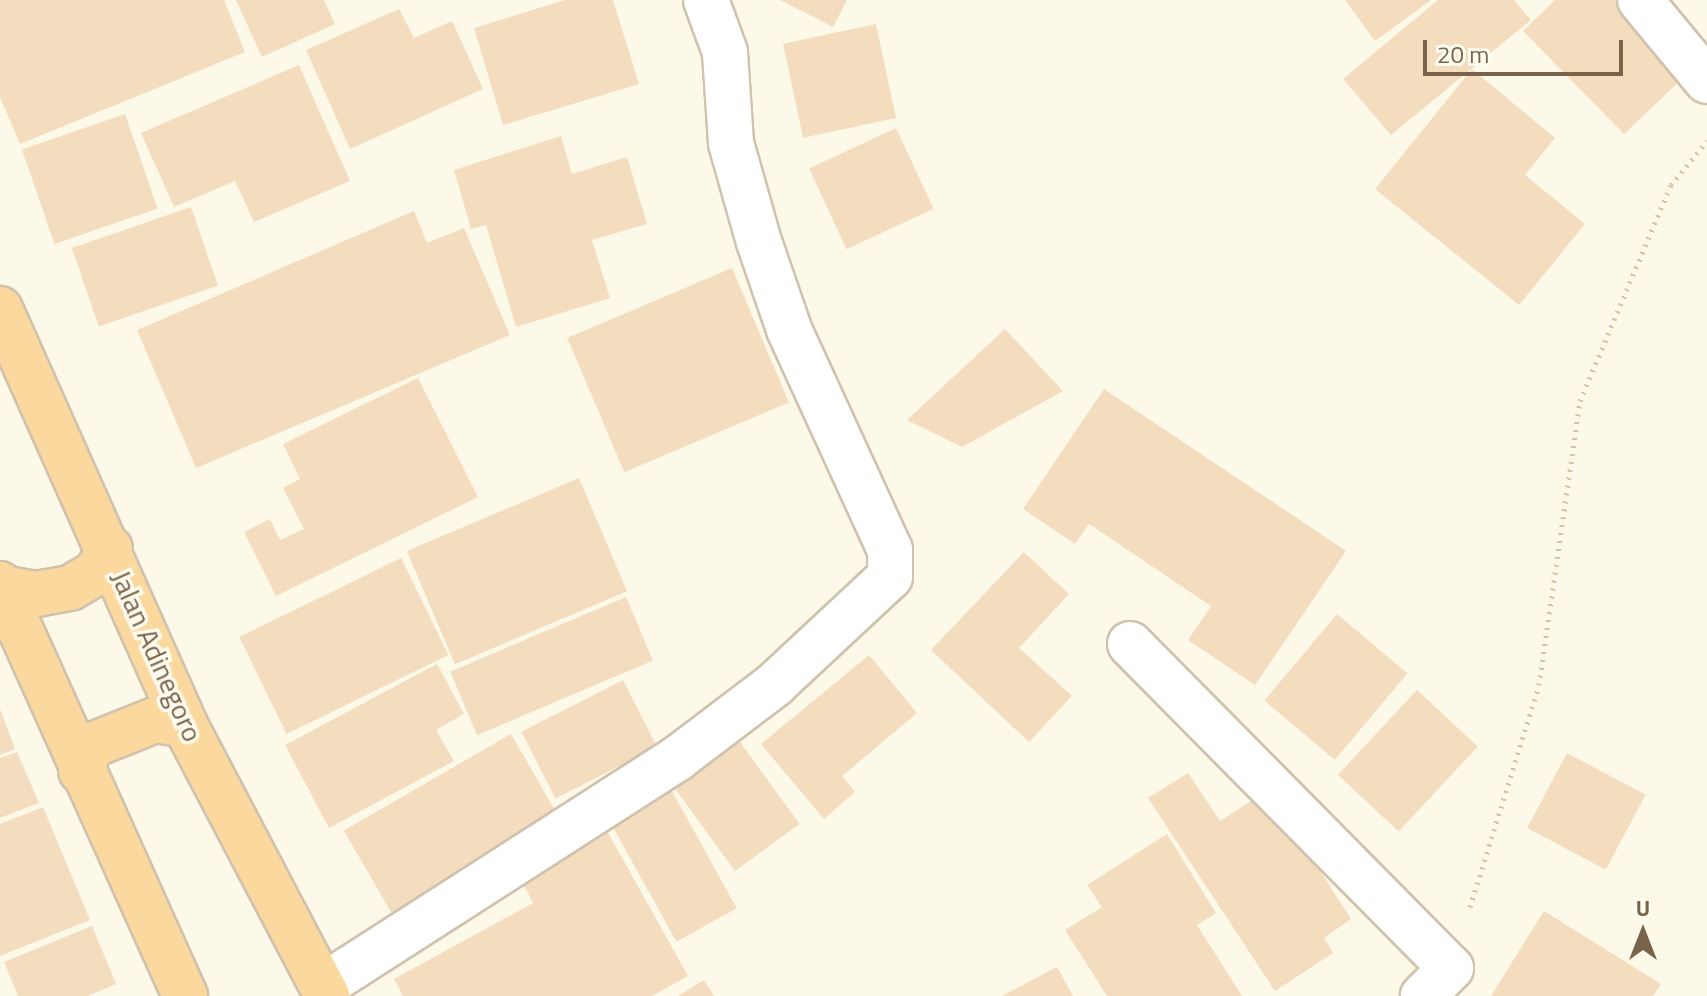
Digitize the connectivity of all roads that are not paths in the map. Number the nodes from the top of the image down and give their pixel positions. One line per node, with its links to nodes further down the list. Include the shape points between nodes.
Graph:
1 (706, 0): 11 (street, via 725,52 731,143 759,242 789,329 890,550 890,577 774,685 678,758)
2 (1640, 0): 3 (street)
3 (1707, 81)
4 (0, 309): 5 (highway, Jalan Adinegoro)
5 (110, 549): 6 (highway, via 96,573 70,588 36,594); 8 (highway, Jalan Adinegoro)
6 (1, 586): 9 (highway)
7 (1130, 644): 10 (street)
8 (185, 725): 9 (highway, via 155,720 90,746); 11 (highway, Jalan Adinegoro)
9 (81, 771): 12 (highway)
10 (1437, 982)
11 (325, 991)
12 (185, 996)

